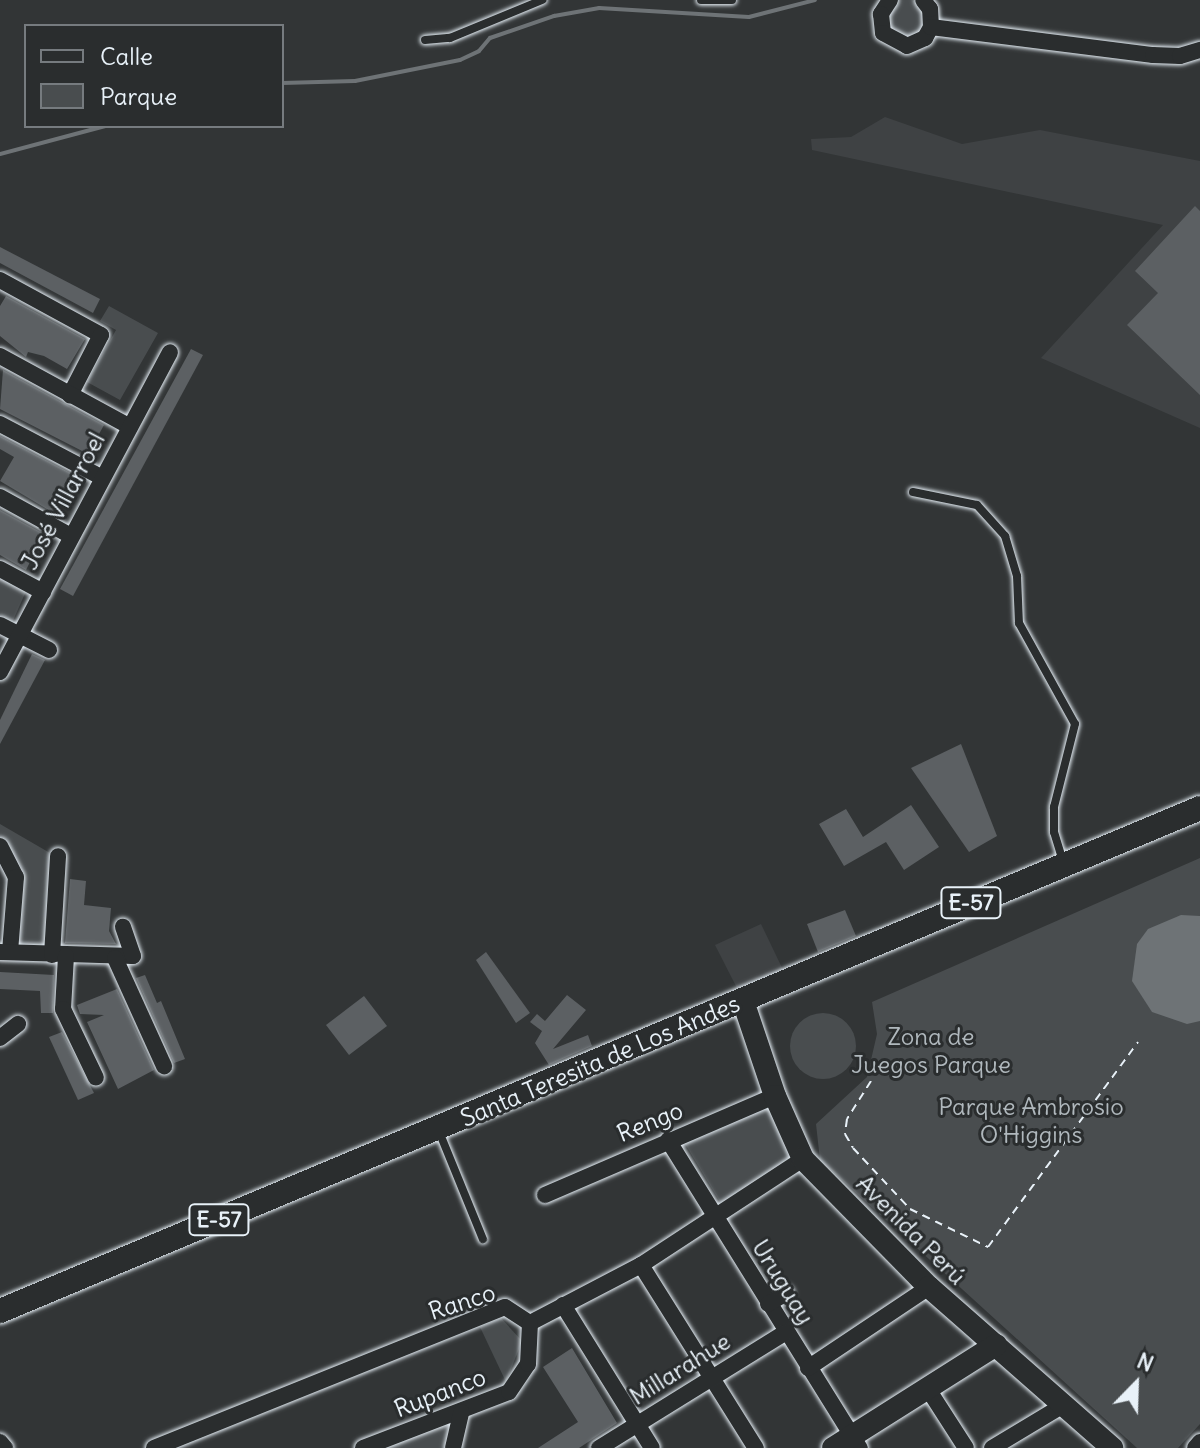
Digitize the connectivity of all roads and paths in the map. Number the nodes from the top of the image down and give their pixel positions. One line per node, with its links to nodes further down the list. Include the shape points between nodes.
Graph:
1 (542, 0): 7 (lane, via 450,38)
2 (701, 0): 3 (lane)
3 (732, 0)
4 (890, 0): 6 (street, via 880,24 895,44 916,44)
5 (923, 0): 6 (street, via 930,9)
6 (931, 27): 8 (street, via 1153,55)
7 (425, 40)
8 (1200, 50)
9 (0, 280): 12 (street, via 101,335)
10 (170, 352): 14 (street, José Villarroel)
11 (0, 356): 12 (street)
12 (70, 395): 14 (street)
13 (0, 424): 15 (street)
14 (130, 427): 15 (street, José Villarroel)
15 (101, 477): 18 (street, José Villarroel)
16 (913, 492): 28 (lane, via 977,505 1005,536 1017,576 1019,623 1075,724 1054,807)
17 (0, 497): 18 (street)
18 (71, 536): 20 (street, José Villarroel)
19 (0, 569): 20 (street)
20 (43, 592): 22 (street, José Villarroel)
21 (0, 625): 22 (street)
22 (21, 635): 23 (street); 24 (street, José Villarroel)
23 (49, 650)
24 (0, 672)
25 (1200, 808): 28 (main road, Santa Teresita de Los Andes / E-57)
26 (0, 846): 30 (street, via 16,877)
27 (58, 856): 31 (street)
28 (1063, 863): 33 (main road, Santa Teresita de Los Andes / E-57)
29 (123, 927): 32 (street, via 133,956)
30 (5, 952): 31 (street)
31 (59, 955): 32 (street); 38 (street, via 63,1009)
32 (115, 958): 37 (street)
33 (743, 1001): 40 (street, Avenida Perú); 41 (main road, Santa Teresita de Los Andes / E-57)
34 (18, 1024): 35 (street)
35 (0, 1038)
36 (1138, 1042): 39 (path, via 988,1247 910,1209 853,1148 845,1134 847,1119)
37 (164, 1066)
38 (96, 1078)
39 (871, 1081)
40 (775, 1096): 42 (street, Rengo); 43 (street, Avenida Perú)
41 (437, 1129): 46 (lane); 52 (main road, Santa Teresita de Los Andes / E-57)
42 (668, 1140): 44 (street, Rengo); 45 (street, Uruguay)
43 (803, 1159): 45 (street, Ranco); 48 (street, Avenida Perú)
44 (545, 1195)
45 (715, 1220): 47 (street, Ranco); 50 (street, Uruguay)
46 (483, 1239)
47 (641, 1265): 51 (street, Ranco); 57 (street)
48 (929, 1287): 55 (street, Avenida Perú); 56 (street)
49 (786, 1293): 50 (street)
50 (768, 1304): 54 (street, Uruguay)
51 (563, 1305): 53 (street, Ranco); 61 (street)
52 (0, 1311)
53 (530, 1323): 60 (street, Rupanco, via 528,1364 509,1392); 67 (street, Ranco, via 505,1307)
54 (786, 1332): 56 (street, Uruguay); 57 (street, Millarahue)
55 (996, 1345): 58 (street); 59 (street, Avenida Perú)
56 (808, 1368): 63 (street, Uruguay)
57 (712, 1377): 61 (street, Millarahue); 71 (street)
58 (928, 1389): 63 (street); 73 (street)
59 (1062, 1406): 74 (street); 75 (street, Avenida Perú)
60 (461, 1412): 65 (street, Rupanco); 68 (street)
61 (637, 1424): 69 (street, Millarahue); 70 (street)
62 (0, 1442): 66 (street)
63 (856, 1442): 72 (street)
64 (1200, 1442): 76 (street)
65 (370, 1447)
66 (5, 1448)
67 (154, 1448)
68 (453, 1448)
69 (599, 1448)
70 (652, 1448)
71 (756, 1448)
72 (833, 1448)
73 (966, 1448)
74 (992, 1448)
75 (1112, 1448)
76 (1195, 1448)

